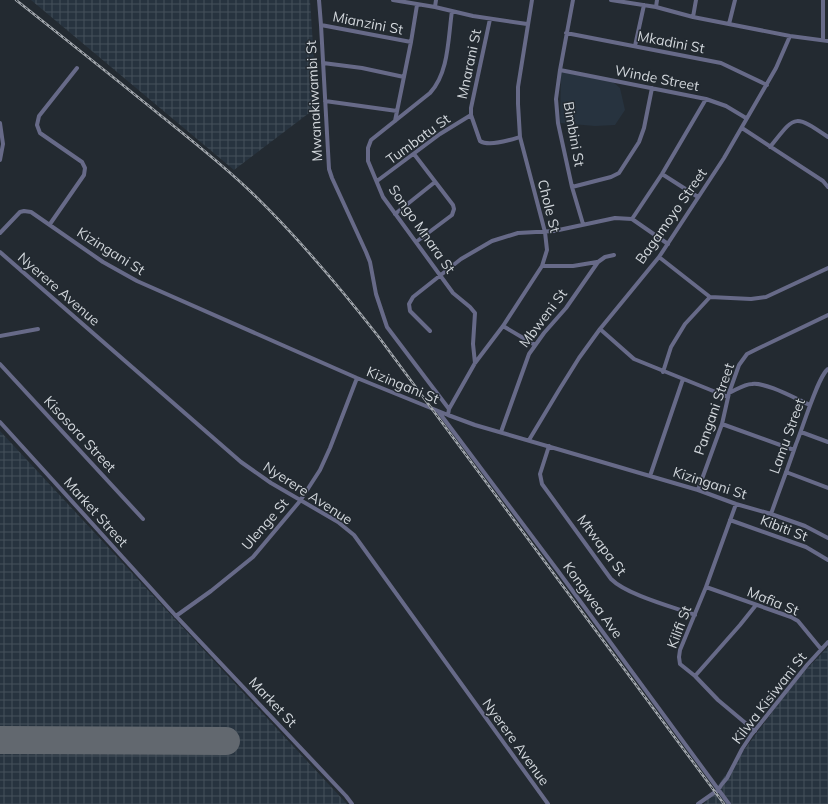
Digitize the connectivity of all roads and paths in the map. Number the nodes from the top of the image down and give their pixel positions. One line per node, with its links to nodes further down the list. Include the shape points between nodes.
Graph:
1 (319, 0): 20 (street, Mwanakiwambi St)
2 (394, 0): 11 (street)
3 (436, 0): 13 (street)
4 (532, 0): 18 (street, Chole St)
5 (573, 0): 21 (street, Bimbini St)
6 (611, 0): 12 (street)
7 (657, 0): 14 (street)
8 (696, 0): 16 (street)
9 (735, 0): 19 (street)
10 (823, 0): 23 (street)
11 (417, 5): 13 (street); 24 (street)
12 (644, 5): 14 (street); 25 (street)
13 (435, 7): 15 (street)
14 (656, 7): 16 (street)
15 (452, 11): 17 (street); 37 (street, Songo Mnara St, via 444,70 440,81 430,93)
16 (692, 17): 19 (street)
17 (490, 19): 18 (street); 35 (street, Mnarani St)
18 (527, 24): 40 (street, Chole St, via 518,87)
19 (728, 24): 22 (street)
20 (321, 25): 24 (street, Mianzini St); 26 (street, Mwanakiwambi St)
21 (566, 33): 25 (street, Mkadini St); 28 (street, Bimbini St)
22 (790, 36): 23 (street); 30 (street, Bagamoyo Street)
23 (826, 41)
24 (411, 42): 29 (street)
25 (636, 46): 30 (street, Mkadini St, via 721,63)
26 (323, 63): 29 (street); 33 (street, Mwanakiwambi St)
27 (77, 68): 53 (street, via 39,116 37,125 40,133 82,162 85,168 84,175)
28 (560, 70): 31 (street, Winde Street); 48 (street, Bimbini St, via 556,99 558,123)
29 (404, 77): 34 (street)
30 (767, 84): 36 (street, Bagamoyo Street)
31 (652, 88): 32 (street, Winde Street); 48 (street, via 639,142 618,173)
32 (706, 99): 36 (street, Winde Street, via 726,106); 45 (street)
33 (325, 100): 34 (street); 82 (street, Mwanakiwambi St, via 329,169 370,262 376,294 387,327)
34 (397, 111): 37 (street)
35 (471, 115): 40 (street, Mnarani St, via 483,144); 43 (street, Tumbatu St)
36 (746, 118): 39 (street, Bagamoyo Street)
37 (395, 121): 46 (street, Songo Mnara St, via 371,140 368,148 368,161)
38 (0, 123): 44 (street, via 4,144)
39 (742, 128): 42 (street); 50 (street, Bagamoyo Street)
40 (520, 137): 55 (street, Chole St)
41 (828, 137): 42 (street, via 804,122 796,121 788,126)
42 (770, 148): 49 (street)
43 (414, 154): 46 (street, Tumbatu St); 47 (street)
44 (0, 160)
45 (662, 174): 50 (street); 52 (street)
46 (377, 181): 51 (street, Songo Mnara St, via 383,197)
47 (435, 182): 51 (street); 57 (street, via 453,205 454,212)
48 (572, 187): 54 (street, Bimbini St)
49 (828, 187)
50 (698, 197): 58 (street, Bagamoyo Street)
51 (395, 214): 57 (street, Songo Mnara St)
52 (632, 220): 54 (street, via 615,218); 58 (street)
53 (50, 224): 56 (street, Kizingani St, via 31,212 24,211); 78 (street, Kizingani St, via 103,262 137,281)
54 (583, 224): 55 (street)
55 (546, 232): 63 (street, Chole St, via 547,250); 65 (street, via 518,233 492,241)
56 (0, 233)
57 (416, 242): 65 (street, Songo Mnara St)
58 (668, 244): 61 (street, Bagamoyo Street)
59 (0, 252): 97 (street, Nyerere Avenue, via 241,462)
60 (614, 255): 62 (street)
61 (660, 257): 66 (street); 70 (street, Bagamoyo Street)
62 (598, 262): 63 (street, via 573,266); 73 (street, Mbweni St, via 566,308)
63 (542, 266): 68 (street, Chole St)
64 (828, 268): 66 (street, via 766,297)
65 (440, 275): 71 (street, via 413,297 409,304 410,310); 75 (street, Songo Mnara St, via 452,293 470,306 474,313)
66 (710, 297): 77 (street, via 685,324 671,348)
67 (828, 315): 80 (street, Pangani Street, via 747,354 739,365)
68 (502, 326): 73 (street); 75 (street, Chole St)
69 (38, 329): 72 (street)
70 (600, 329): 77 (street, via 634,359); 89 (street, Bagamoyo Street)
71 (430, 331)
72 (0, 336)
73 (535, 345): 87 (street, Mbweni St, via 525,363)
74 (0, 364): 100 (street, Kisosora Street)
75 (475, 364): 82 (street, Chole St)
76 (828, 369): 81 (street, Lamu Street, via 821,378)
77 (663, 372): 79 (street)
78 (357, 378): 83 (street, Kizingani St); 97 (street, Ulenge St, via 320,470)
79 (683, 379): 80 (street); 94 (street)
80 (729, 395): 81 (street, via 746,385 757,383); 86 (street, Pangani Street)
81 (810, 405): 88 (street, Lamu Street)
82 (449, 409): 84 (street, Chole St)
83 (438, 411): 84 (street, Kizingani St); 112 (street, Kongwea Ave)
84 (448, 415): 87 (street, Kizingani St)
85 (0, 422): 107 (street, Market Street)
86 (722, 424): 92 (street); 96 (street, Pangani Street)
87 (501, 432): 89 (street, Kizingani St)
88 (801, 432): 90 (street); 92 (street, Lamu Street)
89 (529, 440): 91 (street, Kizingani St)
90 (828, 442)
91 (549, 446): 94 (street, Kizingani St); 106 (street, Mtwapa St, via 540,474 542,484 611,579 621,587)
92 (794, 450): 93 (street, Lamu Street)
93 (786, 472): 95 (street); 99 (street, Lamu Street)
94 (650, 476): 96 (street, Kizingani St)
95 (828, 488)
96 (698, 490): 98 (street, Kizingani St)
97 (300, 501): 107 (street, Ulenge St, via 253,557); 114 (street, Nyerere Avenue, via 338,522 354,535)
98 (736, 504): 99 (street, Kizingani St); 101 (street, Kilifi St)
99 (771, 514): 102 (street, Kizingani St, via 805,526)
100 (143, 519)
101 (730, 520): 103 (street, Kibiti St, via 806,547); 104 (street, Kilifi St)
102 (828, 538)
103 (828, 560)
104 (706, 587): 105 (street, Mafia St); 106 (street, Kilifi St)
105 (756, 605): 109 (street, Mafia St, via 798,621); 110 (street)
106 (695, 615): 110 (street, Kilifi St, via 679,658 680,664)
107 (176, 616): 113 (street, Market St)
108 (828, 642): 109 (street, Kilwa Kisiwani St)
109 (821, 649): 111 (street, Kilwa Kisiwani St)
110 (695, 676): 111 (street, Kilifi St, via 718,700)
111 (755, 731): 112 (street, Kilwa Kisiwani St, via 742,749 728,778)
112 (718, 790): 115 (street, Kilwa Kisiwani St); 116 (street, Kongwea Ave)
113 (352, 804)
114 (548, 804)
115 (698, 804)
116 (729, 804)

